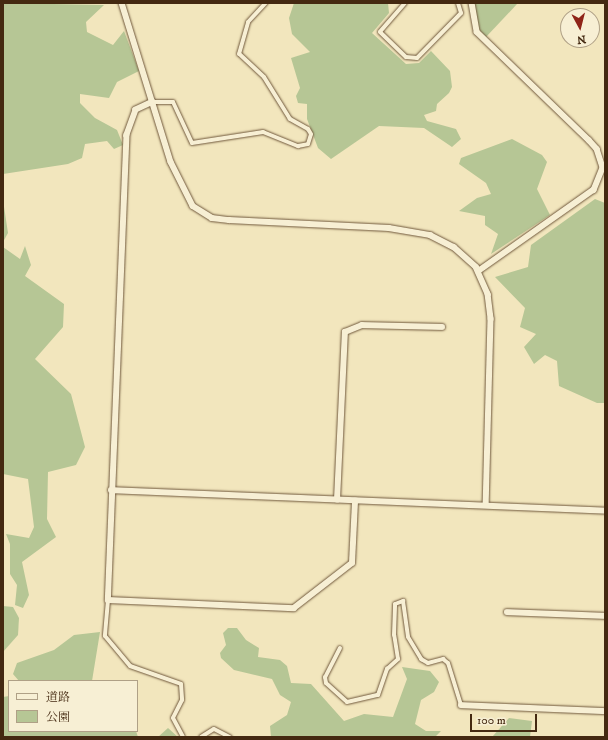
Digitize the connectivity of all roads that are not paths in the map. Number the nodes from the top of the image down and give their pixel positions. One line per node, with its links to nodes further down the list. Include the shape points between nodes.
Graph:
1 (122, 3): 6 (street)
2 (266, 3): 6 (street, via 248,22 239,54 264,77 290,119 308,129 311,134 308,144 298,146 263,132 192,143 173,102)
3 (405, 3): 4 (street, via 380,32 406,58 417,58 461,13)
4 (458, 3)
5 (472, 3): 7 (street, via 477,32 589,140 597,149 603,168 594,190)
6 (153, 102): 7 (street, via 185,195 193,206 212,218 411,231 444,241); 9 (street, via 136,110 127,135)
7 (479, 271): 12 (street, via 488,294 491,318)
8 (442, 327): 10 (street, via 362,325 345,332)
9 (111, 490): 10 (street); 14 (street)
10 (337, 500): 11 (street)
11 (355, 501): 12 (street); 14 (street, via 352,563 294,608)
12 (486, 505): 13 (street)
13 (605, 511)
14 (108, 600): 20 (street, via 105,636 130,666 181,684 182,700 173,718)
15 (507, 612): 16 (street)
16 (605, 616)
17 (340, 648): 18 (street, via 325,677 326,683 347,702 378,695 386,669 398,660 394,635 395,604 404,601 408,637 421,659 428,663 443,659 448,663)
18 (461, 705): 19 (street)
19 (605, 711)
20 (183, 737)
21 (201, 737): 22 (street, via 214,729)
22 (230, 737)

